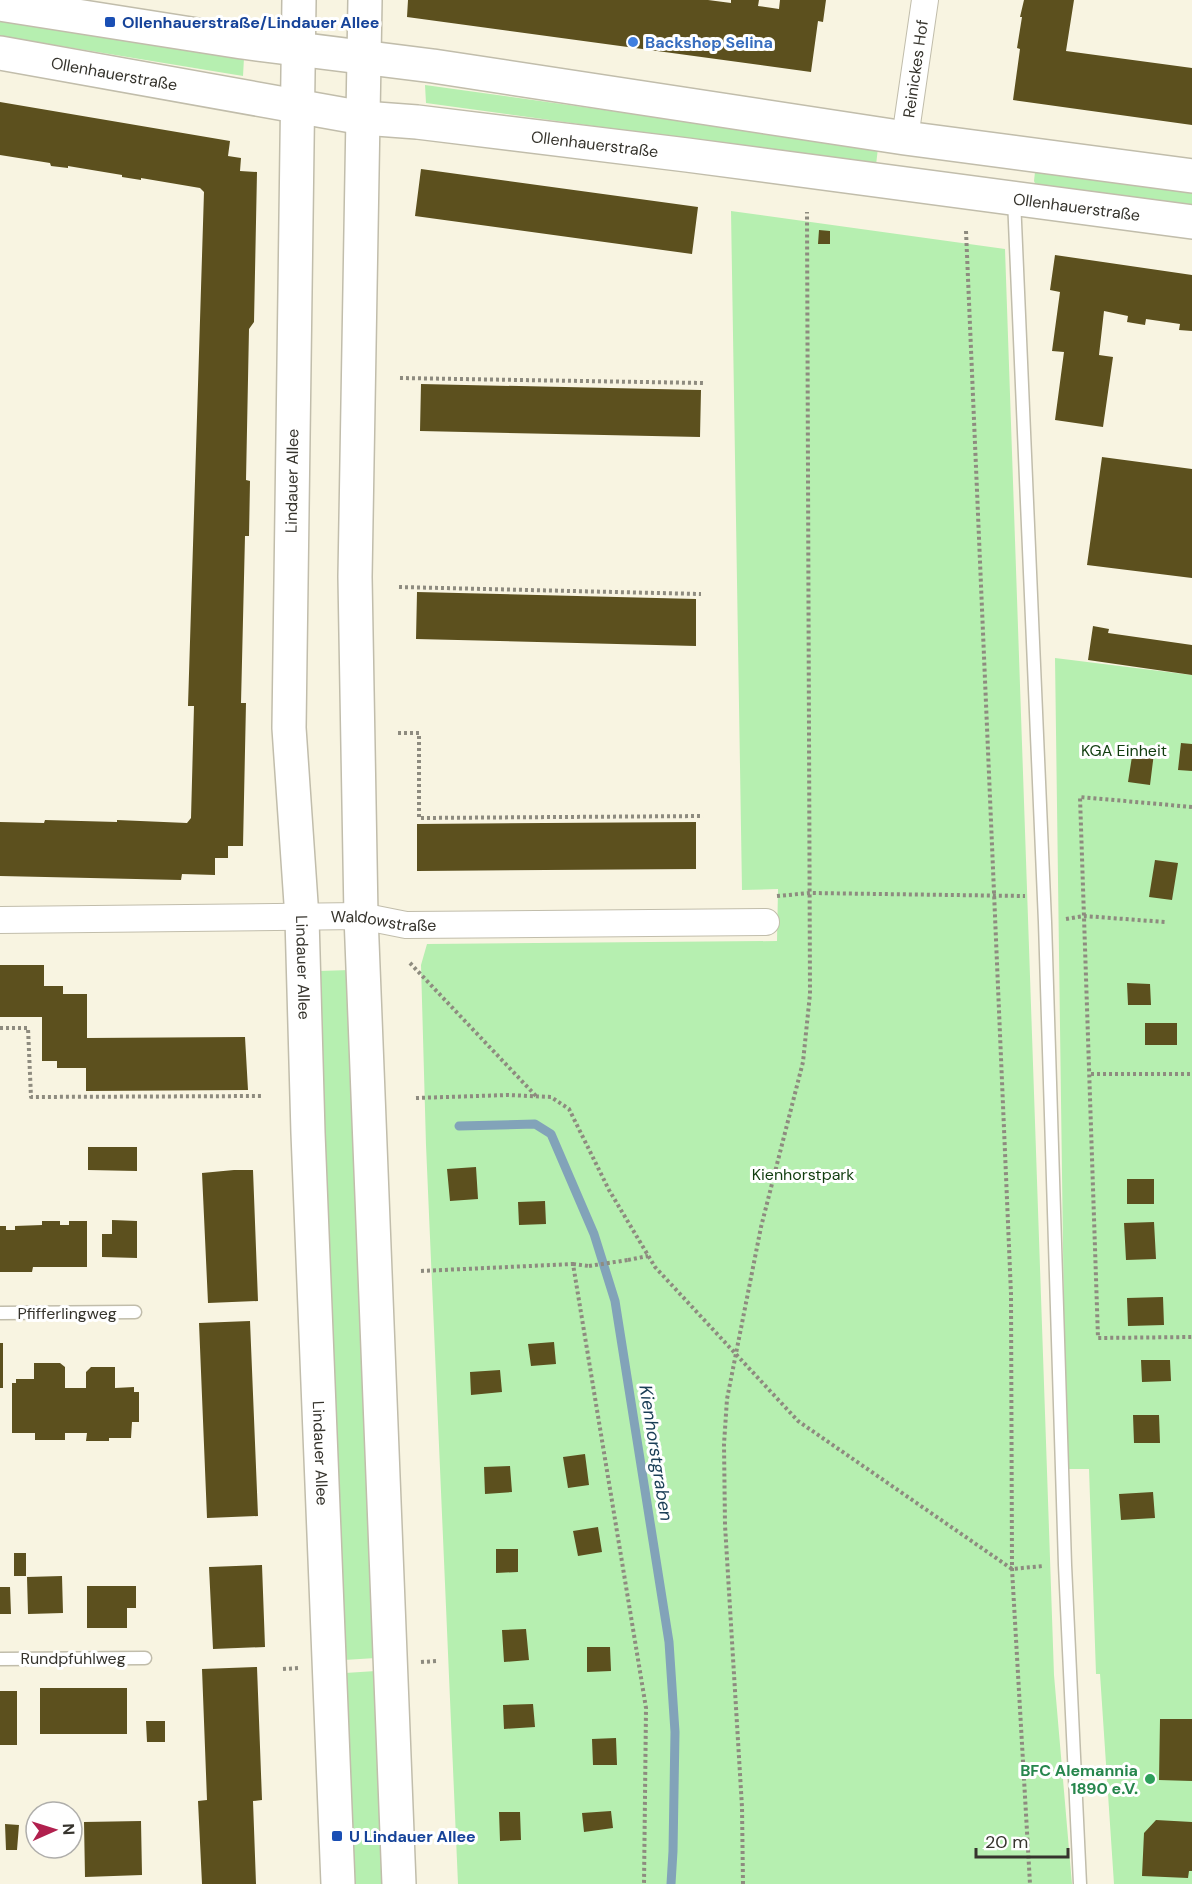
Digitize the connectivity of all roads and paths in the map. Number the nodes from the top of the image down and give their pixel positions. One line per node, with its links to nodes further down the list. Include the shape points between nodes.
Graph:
1 (299, 0): 5 (main road, Lindauer Allee)
2 (365, 0): 7 (main road)
3 (925, 0): 10 (street, Reinickes Hof)
4 (0, 4): 5 (main road)
5 (298, 50): 7 (main road); 8 (main road, Lindauer Allee)
6 (0, 53): 8 (main road, Ollenhauerstraße)
7 (364, 58): 9 (main road); 10 (main road)
8 (298, 107): 9 (main road, Ollenhauerstraße); 30 (main road, Lindauer Allee, via 289,728)
9 (363, 118): 13 (main road, Ollenhauerstraße); 28 (main road, via 355,577)
10 (904, 138): 11 (main road); 13 (main road)
11 (1019, 153): 12 (main road); 14 (main road)
12 (1192, 176)
13 (898, 182): 14 (main road, Ollenhauerstraße)
14 (1014, 198): 16 (main road, Ollenhauerstraße); 27 (lane)
15 (807, 212): 25 (path)
16 (1192, 222)
17 (966, 231): 26 (path)
18 (400, 378): 19 (path)
19 (703, 383)
20 (399, 588): 21 (path)
21 (701, 594)
22 (398, 734): 24 (path, via 419,733 419,818)
23 (1192, 807): 29 (path, via 1080,797)
24 (703, 816)
25 (810, 893): 26 (path); 32 (path, via 769,897); 48 (path, via 810,994 803,1062 761,1227)
26 (996, 895): 27 (path); 50 (path, via 1011,1294)
27 (1043, 896): 33 (lane)
28 (361, 916): 30 (street, Waldowstraße); 32 (street, Waldowstraße, via 406,925); 54 (main road)
29 (1084, 916): 33 (path); 34 (path); 37 (path)
30 (302, 918): 31 (street, Waldowstraße); 53 (main road, Lindauer Allee)
31 (0, 920)
32 (766, 922)
33 (1045, 922): 49 (lane)
34 (1166, 922)
35 (410, 963): 40 (path)
36 (0, 1028): 39 (path, via 28,1028 31,1097)
37 (1091, 1074): 38 (path); 47 (path, via 1098,1338)
38 (1192, 1074)
39 (262, 1096)
40 (537, 1096): 41 (path); 42 (path, via 551,1097 569,1109 609,1190)
41 (416, 1098)
42 (648, 1256): 43 (path, bridge, via 589,1266); 48 (path)
43 (573, 1264): 44 (path); 55 (path, via 646,1708)
44 (421, 1271)
45 (135, 1312): 46 (lane, Pfifferlingweg)
46 (0, 1313)
47 (1192, 1337)
48 (736, 1353): 50 (path, via 798,1421); 56 (path, via 727,1398 724,1444 725,1525)
49 (1065, 1565): 50 (path); 58 (lane)
50 (1012, 1569): 57 (path)
51 (145, 1658): 52 (lane, Rundpfuhlweg)
52 (0, 1659)
53 (338, 1884)
54 (399, 1884)
55 (644, 1884)
56 (743, 1884)
57 (1030, 1884)
58 (1080, 1884)

